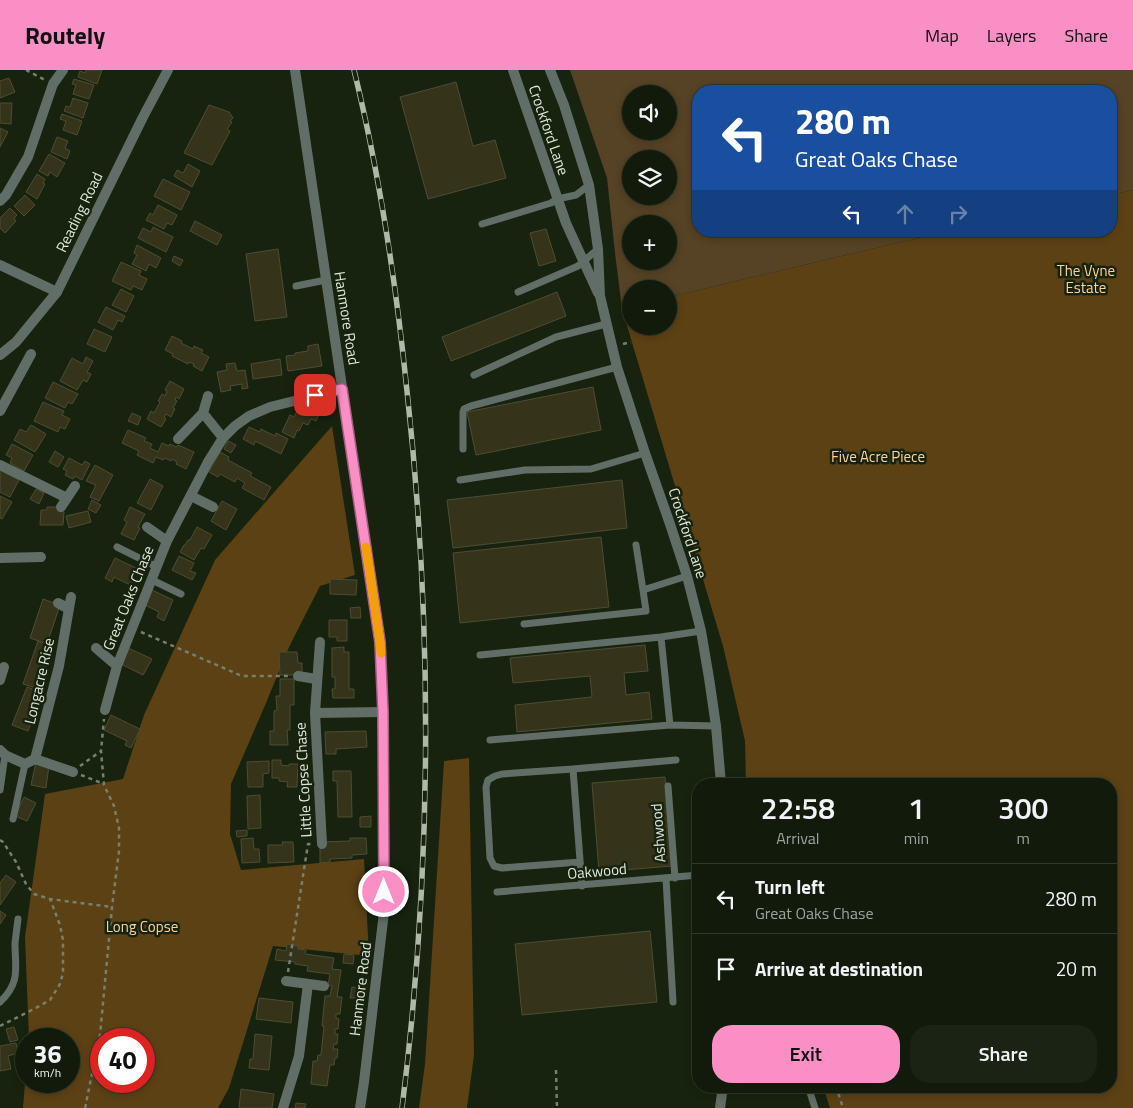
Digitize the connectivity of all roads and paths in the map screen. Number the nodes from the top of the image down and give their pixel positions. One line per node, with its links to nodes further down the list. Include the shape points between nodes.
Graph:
1 (26, 70): 7 (path)
2 (63, 70): 7 (street)
3 (295, 70): 15 (street, Hanmore Road)
4 (513, 70): 9 (street, Crockford Lane)
5 (550, 70): 8 (street, Crockford Lane)
6 (168, 74): 17 (street, Reading Road)
7 (53, 84): 10 (street, via 28,157)
8 (589, 185): 9 (lane, Crockford Lane, via 576,195); 12 (street, Crockford Lane)
9 (557, 200): 11 (lane); 13 (street, Crockford Lane)
10 (0, 201)
11 (482, 224)
12 (598, 248): 13 (lane); 19 (street, Crockford Lane)
13 (583, 261): 18 (lane); 19 (street, Crockford Lane)
14 (0, 265): 17 (street)
15 (326, 280): 16 (lane); 27 (street, Hanmore Road)
16 (296, 286)
17 (57, 292): 24 (street, Reading Road, via 16,342)
18 (518, 292)
19 (600, 296): 20 (street, Crockford Lane)
20 (606, 324): 25 (street, Crockford Lane); 26 (lane, via 556,337)
21 (631, 342): 22 (path)
22 (621, 345)
23 (31, 354): 29 (street)
24 (0, 355)
25 (617, 367): 33 (lane, via 464,409); 34 (street, Crockford Lane)
26 (474, 375)
27 (342, 389): 31 (street, Great Oaks Chase, via 270,407 249,416); 69 (street, Hanmore Road, via 380,642)
28 (208, 396): 30 (street)
29 (0, 411)
30 (203, 413): 31 (street); 32 (street)
31 (223, 438): 38 (street, Great Oaks Chase)
32 (178, 439)
33 (464, 449)
34 (645, 453): 36 (lane, via 591,469 526,470); 49 (street, Crockford Lane)
35 (0, 465): 39 (street)
36 (460, 480)
37 (75, 486): 39 (street)
38 (191, 496): 41 (street); 43 (street, Great Oaks Chase)
39 (67, 498): 40 (street)
40 (61, 507)
41 (213, 507)
42 (147, 527): 43 (street, Great Oaks Chase)
43 (167, 541): 48 (street, Great Oaks Chase)
44 (636, 545): 51 (lane)
45 (117, 547): 48 (lane)
46 (41, 557): 47 (street)
47 (0, 558)
48 (157, 568): 50 (street, Great Oaks Chase)
49 (687, 576): 51 (lane); 58 (street, Crockford Lane)
50 (152, 580): 52 (lane); 57 (street, Great Oaks Chase)
51 (643, 590): 56 (lane, via 646,611)
52 (181, 594)
53 (71, 597): 55 (street, Longacre Rise)
54 (58, 603): 55 (street)
55 (69, 609): 77 (street, Longacre Rise, via 60,666)
56 (524, 624)
57 (133, 628): 63 (street, Great Oaks Chase); 65 (path, via 242,676)
58 (701, 631): 59 (lane); 72 (street, Crockford Lane)
59 (661, 637): 62 (lane); 71 (lane)
60 (320, 642): 66 (street, Little Copse Chase)
61 (96, 648): 63 (street, Great Oaks Chase)
62 (480, 655)
63 (117, 666): 68 (street, Great Oaks Chase)
64 (4, 667): 67 (street)
65 (298, 676): 66 (street)
66 (316, 679): 70 (street, Little Copse Chase)
67 (0, 680)
68 (105, 710): 74 (path)
69 (383, 712): 70 (street, Little Copse Chase); 108 (street, Hanmore Road, via 384,912)
70 (315, 713): 86 (street, Little Copse Chase)
71 (670, 725): 72 (lane); 73 (lane)
72 (716, 726): 80 (street, Crockford Lane)
73 (490, 740)
74 (101, 751): 79 (path); 81 (path)
75 (2, 752): 77 (street); 83 (lane)
76 (676, 760): 78 (lane)
77 (30, 762): 79 (street); 84 (lane)
78 (573, 769): 87 (lane); 87 (lane, via 502,774 488,780 490,858 494,866 502,868)
79 (73, 772): 81 (path)
80 (720, 778)
81 (104, 784): 94 (path, via 119,828)
82 (668, 786): 89 (lane, Ashwood)
83 (0, 790)
84 (14, 819)
85 (0, 840): 93 (path, via 34,894)
86 (322, 844): 96 (path, via 308,844)
87 (580, 862): 91 (lane)
88 (692, 877): 89 (lane, Oakwood)
89 (675, 878): 90 (lane, Oakwood)
90 (666, 879): 91 (lane, Oakwood); 100 (lane)
91 (582, 886): 92 (lane, Oakwood)
92 (497, 892)
93 (50, 899): 94 (path); 101 (path, via 63,940 60,984 50,1000)
94 (112, 908): 106 (path, via 100,1034)
95 (18, 920): 99 (lane, via 16,974 7,995)
96 (286, 981): 97 (street)
97 (308, 984): 98 (street); 107 (street, via 299,1056)
98 (324, 986)
99 (0, 1002)
100 (673, 1002)
101 (0, 1026)
102 (556, 1070): 109 (path)
103 (722, 1093): 110 (street)
104 (810, 1093): 111 (lane)
105 (838, 1093): 112 (path)
106 (85, 1108)
107 (283, 1108)
108 (360, 1108)
109 (557, 1108)
110 (720, 1108)
111 (815, 1108)
112 (843, 1108)

